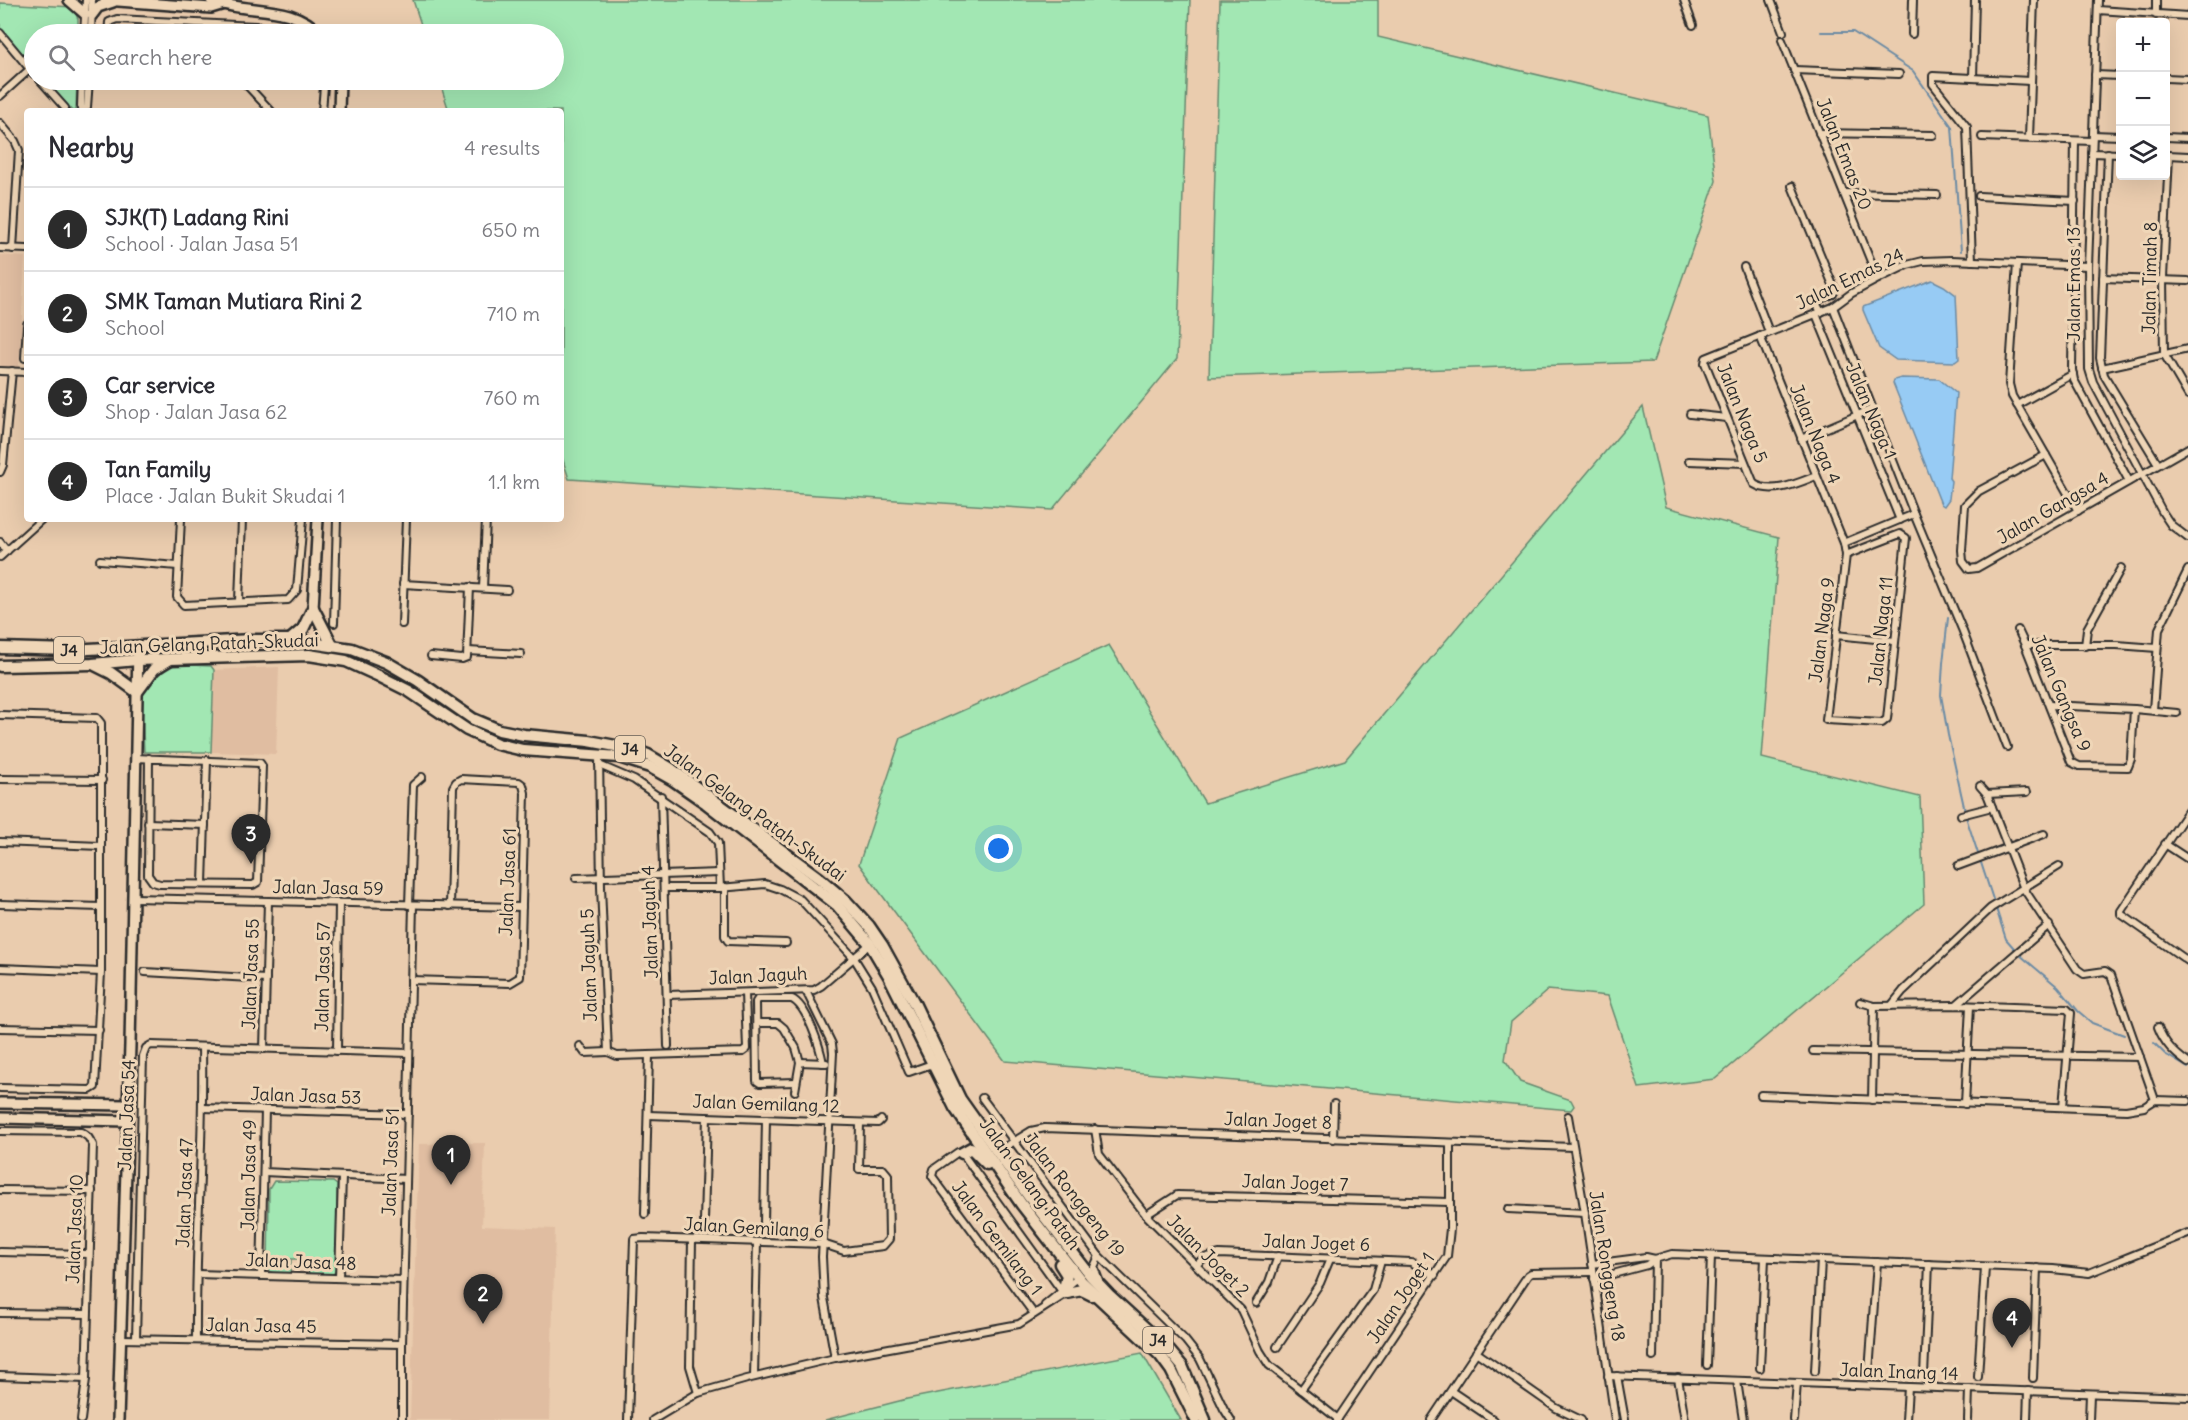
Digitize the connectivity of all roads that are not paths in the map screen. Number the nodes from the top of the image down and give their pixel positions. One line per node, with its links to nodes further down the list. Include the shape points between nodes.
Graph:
1 (69, 0): 16 (street)
2 (86, 0): 16 (street)
3 (92, 0): 16 (street)
4 (105, 0): 13 (street)
5 (212, 0): 14 (street)
6 (1684, 0): 24 (street)
7 (1771, 0): 25 (street)
8 (1913, 0): 27 (street)
9 (1975, 0): 35 (street)
10 (2034, 0): 38 (street)
11 (2098, 0): 15 (street, Jalan Emas 13)
12 (2156, 0): 17 (street)
13 (116, 1): 14 (street, via 211,9); 16 (street)
14 (221, 5): 23 (street, via 271,10)
15 (2098, 10): 17 (street); 32 (street, Jalan Emas 13)
16 (89, 15): 19 (street); 20 (street)
17 (2156, 15): 18 (street)
18 (2188, 16)
19 (87, 24)
20 (90, 24)
21 (109, 24): 22 (street, via 117,19)
22 (216, 24)
23 (309, 24)
24 (1694, 25)
25 (1784, 32)
26 (0, 33): 29 (street)
27 (1912, 34)
28 (1782, 40): 30 (street, Jalan Emas 20)
29 (24, 62)
30 (1794, 70): 31 (street); 53 (street, Jalan Emas 20)
31 (1899, 74)
32 (2095, 75): 33 (street); 59 (street, Jalan Emas 13)
33 (2116, 76)
34 (24, 78): 45 (street)
35 (1974, 78): 38 (street); 76 (street, via 1933,76 1933,84 1967,127)
36 (2170, 78): 37 (street)
37 (2188, 79)
38 (2030, 81): 58 (street)
39 (49, 90): 46 (street)
40 (82, 90): 47 (street)
41 (88, 90): 48 (street)
42 (251, 90): 49 (street)
43 (324, 90): 50 (street)
44 (340, 90): 51 (street)
45 (0, 96)
46 (65, 108)
47 (82, 108)
48 (86, 108)
49 (268, 108)
50 (322, 108)
51 (339, 108)
52 (0, 123): 74 (street, via 19,150)
53 (1819, 133): 54 (street); 69 (street, Jalan Emas 20)
54 (1933, 135)
55 (2116, 136): 59 (street)
56 (1982, 137): 58 (street)
57 (2170, 137): 60 (street)
58 (2030, 138): 61 (street)
59 (2092, 138): 61 (street); 62 (street, Jalan Emas 13)
60 (2188, 138)
61 (2075, 141): 72 (street)
62 (2092, 153): 63 (street); 79 (street, Jalan Emas 13)
63 (2108, 153): 64 (street); 81 (street)
64 (2116, 154)
65 (2170, 155): 66 (street)
66 (2188, 156)
67 (2167, 180): 82 (street, Jalan Timah 8)
68 (1792, 186): 86 (street, via 1835,290 1815,301)
69 (1844, 194): 70 (street); 83 (street, Jalan Emas 20)
70 (1937, 195)
71 (1979, 196): 72 (street)
72 (2075, 201): 78 (street)
73 (0, 248): 74 (street)
74 (13, 249): 75 (street)
75 (24, 249)
76 (1972, 261): 77 (street, Jalan Emas 24); 83 (street, Jalan Emas 24, via 1923,261)
77 (2017, 263): 78 (street, Jalan Emas 24); 98 (street, via 2009,384)
78 (2074, 265): 79 (street, Jalan Emas 24); 96 (street)
79 (2088, 266): 110 (street, Jalan Emas 13, via 2090,375)
80 (1744, 267): 87 (street)
81 (2103, 278): 82 (street); 92 (street)
82 (2163, 278): 84 (street); 90 (street, Jalan Timah 8)
83 (1878, 279): 85 (street, Jalan Emas 24)
84 (2188, 280)
85 (1833, 308): 86 (street, Jalan Emas 24); 99 (street)
86 (1818, 313): 87 (street, Jalan Emas 24); 101 (street, Jalan Naga 1)
87 (1769, 332): 88 (street, Jalan Emas 24)
88 (1760, 336): 91 (street, Jalan Emas 24); 103 (street, Jalan Naga 4)
89 (2188, 349): 90 (street)
90 (2164, 354): 92 (street); 97 (street, Jalan Timah 8)
91 (1705, 360): 102 (street, Jalan Naga 5)
92 (2102, 368): 108 (street)
93 (0, 370): 94 (street)
94 (12, 371): 95 (street); 109 (street)
95 (24, 372)
96 (2073, 374): 98 (street); 112 (street)
97 (2188, 395)
98 (2017, 405): 105 (street)
99 (1872, 409): 101 (street); 114 (street)
100 (1690, 414): 102 (street)
101 (1856, 416): 103 (street); 115 (street, Jalan Naga 1)
102 (1727, 418): 107 (street, Jalan Naga 5)
103 (1801, 439): 111 (street, Jalan Naga 4)
104 (2188, 448): 108 (street, Jalan Gangsa 4)
105 (2046, 455): 113 (street); 113 (street, Jalan Gangsa 4, via 1979,491 1965,505 1963,561 1969,568 1977,568)
106 (1689, 461): 107 (street)
107 (1745, 463): 111 (street, Jalan Naga 5, via 1756,486 1788,487)
108 (2158, 464): 110 (street, Jalan Gangsa 4)
109 (0, 472)
110 (2143, 472): 112 (street, Jalan Gangsa 4); 124 (street, Jalan Emas 13, via 2171,525)
111 (1816, 476): 126 (street, Jalan Naga 4)
112 (2129, 481): 113 (street, Jalan Gangsa 4)
113 (2078, 511)
114 (1914, 514): 115 (street); 166 (street)
115 (1900, 520): 126 (street)
116 (39, 522): 127 (street)
117 (181, 522): 131 (street)
118 (243, 522): 138 (street)
119 (303, 522): 138 (street, via 297,590 293,596 288,600)
120 (318, 522): 139 (street)
121 (337, 522): 140 (street)
122 (406, 522): 134 (street)
123 (486, 522): 136 (street)
124 (2188, 538)
125 (0, 542): 127 (street)
126 (1844, 543): 128 (street, Jalan Naga 9)
127 (8, 551): 129 (street)
128 (1846, 555): 143 (street, Jalan Naga 9); 145 (street, Jalan Naga 11, via 1900,534 1906,538)
129 (0, 557)
130 (100, 560): 131 (street)
131 (178, 566): 138 (street, via 179,602)
132 (2121, 568): 148 (street, via 2087,629)
133 (2188, 570): 151 (street, via 2163,618)
134 (404, 584): 135 (street); 141 (street)
135 (470, 587): 136 (street); 152 (street)
136 (483, 588): 137 (street)
137 (507, 590)
138 (239, 601)
139 (313, 608): 144 (main road, via 303,628); 146 (main road)
140 (334, 623)
141 (402, 624)
142 (2018, 630): 147 (street, Jalan Gangsa 9)
143 (1836, 635): 145 (street); 165 (street, Jalan Naga 9, via 1826,720)
144 (290, 640): 146 (main road, Jalan Gelang Patah-Skudai / J4); 149 (main road, Jalan Gelang Patah-Skudai / J4)
145 (1895, 641): 165 (street, Jalan Naga 11)
146 (332, 645): 207 (main road, Jalan Gelang Patah-Skudai / J4, via 386,662 473,719 499,730 589,741 648,754 819,878)
147 (2025, 645): 148 (street); 160 (street, Jalan Gangsa 9)
148 (2085, 646): 151 (street)
149 (138, 647): 150 (main road, Jalan Gelang Patah-Skudai / J4); 156 (street)
150 (0, 648)
151 (2157, 648): 162 (street)
152 (467, 654): 153 (street); 154 (street, via 462,659)
153 (520, 654)
154 (431, 656)
155 (171, 659): 156 (main road, Jalan Gelang Patah-Skudai / J4); 159 (main road, via 154,669); 170 (main road, Jalan Gelang Patah-Skudai / J4, via 309,655 346,661 409,691 467,730 497,744)
156 (137, 660): 157 (main road, Jalan Gelang Patah-Skudai / J4); 159 (street)
157 (92, 664): 158 (main road, Jalan Gelang Patah-Skudai / J4); 159 (main road)
158 (0, 666)
159 (137, 692): 167 (street)
160 (2049, 705): 161 (street); 161 (street, Jalan Gangsa 9, via 2072,762 2079,766 2128,767)
161 (2134, 709): 162 (street)
162 (2153, 710): 163 (street)
163 (2177, 714)
164 (0, 715): 173 (street, via 97,718 101,723)
165 (1885, 722)
166 (2007, 747)
167 (135, 758): 168 (street); 200 (street)
168 (149, 758): 169 (street); 181 (street)
169 (207, 760): 182 (street); 196 (street, via 258,762 262,766 260,879 253,885)
170 (599, 760): 177 (street); 193 (street, Jalan Jaguh 5); 212 (main road, Jalan Gelang Patah-Skudai / J4, via 619,757 639,762 673,780 837,905)
171 (422, 777): 205 (street, Jalan Jasa 51, via 413,785)
172 (0, 778): 173 (street)
173 (102, 780): 186 (street)
174 (1980, 786): 176 (street)
175 (2027, 792): 176 (street)
176 (1987, 794): 178 (street)
177 (661, 796): 191 (street, via 715,837); 192 (street, Jalan Jaguh 4)
178 (1992, 807): 180 (street); 187 (street)
179 (2188, 812): 185 (street)
180 (1964, 814)
181 (148, 822): 182 (street); 195 (street, via 148,875 153,882)
182 (205, 825): 195 (street)
183 (2044, 834): 187 (street)
184 (0, 842): 186 (street)
185 (2165, 844): 188 (street); 215 (street, via 2121,914)
186 (100, 846): 208 (street)
187 (2006, 847): 189 (street); 199 (street)
188 (2188, 859)
189 (1958, 866)
190 (2059, 866): 199 (street)
191 (719, 873): 192 (street); 197 (street)
192 (663, 875): 193 (street); 198 (street, Jalan Jaguh 4)
193 (601, 877): 194 (street); 240 (street, Jalan Jaguh 5)
194 (576, 878)
195 (203, 883): 196 (street)
196 (233, 884): 201 (street)
197 (722, 887): 198 (street); 211 (street, via 728,941); 214 (street, via 765,884 793,894)
198 (664, 888): 224 (street, Jalan Jaguh 4)
199 (2024, 889): 210 (street); 228 (street, via 1994,906)
200 (134, 898): 201 (street, Jalan Jasa 59); 263 (street)
201 (233, 900): 202 (street, Jalan Jasa 59)
202 (268, 901): 203 (street, Jalan Jasa 59); 220 (street, Jalan Jasa 55)
203 (339, 903): 205 (street, Jalan Jasa 59); 238 (street, Jalan Jasa 57)
204 (0, 904): 208 (street)
205 (411, 905): 206 (street, Jalan Jasa 59); 221 (street, Jalan Jasa 51)
206 (450, 906): 209 (street, Jalan Jasa 59); 209 (street, Jalan Jasa 61, via 453,787 461,779 514,781 524,785)
207 (851, 906): 212 (main road, via 868,931); 213 (main road, Jalan Gelang Patah-Skudai / J4)
208 (101, 907): 217 (street)
209 (522, 907): 221 (street, Jalan Jasa 61, via 518,980)
210 (2049, 926): 226 (street); 246 (street, via 2077,969 2084,974 2105,971 2111,975)
211 (786, 943)
212 (870, 944): 214 (street, Jalan Jaguh); 219 (main road); 251 (main road, Jalan Gelang Patah / J4)
213 (882, 945): 219 (main road, Jalan Gelang Patah / J4)
214 (854, 958): 222 (street, Jalan Jaguh, via 821,986); 251 (street, via 872,987 909,1072)
215 (2188, 961)
216 (0, 968): 217 (street)
217 (101, 972): 233 (street)
218 (145, 972): 220 (street)
219 (897, 972): 284 (main road, Jalan Gelang Patah / J4, via 960,1099)
220 (266, 979): 237 (street, Jalan Jasa 55)
221 (411, 980): 242 (street, Jalan Jasa 51)
222 (806, 991): 223 (street, Jalan Jaguh); 249 (street, via 832,1044)
223 (745, 993): 224 (street, Jalan Jaguh); 243 (street, via 745,1052)
224 (667, 995): 235 (street, Jalan Jaguh 4)
225 (1860, 1002): 227 (street)
226 (1956, 1005): 228 (street); 229 (street)
227 (1874, 1006): 228 (street); 241 (street)
228 (1891, 1006)
229 (1970, 1006): 244 (street); 245 (street, via 2067,1009 2071,1012)
230 (757, 1023): 247 (street, via 778,1023 784,1028); 248 (street, Jalan Jaguh, via 757,1000 792,999 811,1026); 252 (street, via 757,1081)
231 (2158, 1027): 250 (street, via 2168,1046)
232 (0, 1028): 233 (street)
233 (99, 1030): 253 (street, via 95,1087 90,1090)
234 (580, 1046): 240 (street, via 585,1053)
235 (668, 1046)
236 (202, 1047): 237 (street, Jalan Jasa 54); 265 (street, Jalan Jasa 47); 333 (street, Jalan Jasa 54, via 152,1045 144,1050)
237 (264, 1049): 238 (street, Jalan Jasa 54)
238 (337, 1051): 242 (street, Jalan Jasa 54)
239 (1813, 1051): 241 (street)
240 (608, 1052): 243 (street, via 617,1056)
241 (1872, 1052): 244 (street); 257 (street)
242 (409, 1053): 267 (street, Jalan Jasa 51)
243 (649, 1055): 268 (street)
244 (1969, 1055): 245 (street); 262 (street)
245 (2065, 1057): 246 (street); 264 (street)
246 (2140, 1058): 258 (street)
247 (800, 1062): 248 (street); 252 (street)
248 (824, 1063): 249 (street)
249 (832, 1063): 275 (street)
250 (2188, 1063)
251 (932, 1064): 284 (main road, Jalan Gelang Patah / J4, via 955,1108)
252 (796, 1082): 254 (street)
253 (0, 1088)
254 (795, 1091)
255 (1761, 1095): 257 (street)
256 (982, 1098): 280 (street, Jalan Ronggeng 19)
257 (1872, 1100): 262 (street)
258 (2155, 1100): 259 (street); 264 (street, via 2134,1110)
259 (2188, 1101)
260 (0, 1103): 263 (street)
261 (1334, 1104): 279 (street)
262 (1965, 1104): 264 (street)
263 (127, 1105): 274 (street)
264 (2063, 1107)
265 (203, 1108): 266 (street, Jalan Jasa 53); 319 (street, Jalan Jasa 47)
266 (265, 1110): 267 (street, Jalan Jasa 53); 285 (street, Jalan Jasa 49)
267 (408, 1114): 287 (street, Jalan Jasa 51)
268 (648, 1115): 270 (street, Jalan Gemilang 12); 294 (street)
269 (1568, 1116): 282 (street, Jalan Ronggeng 18)
270 (707, 1117): 272 (street, Jalan Gemilang 12); 296 (street)
271 (0, 1118): 274 (street)
272 (766, 1119): 275 (street, Jalan Gemilang 12); 297 (street)
273 (881, 1120): 276 (street, Jalan Gemilang 12)
274 (127, 1121): 332 (street)
275 (829, 1121): 276 (street, Jalan Gemilang 12); 302 (street)
276 (860, 1123): 302 (street, Jalan Gemilang 6, via 860,1169 883,1169 888,1174 889,1239 882,1246 844,1251)
277 (1095, 1130): 279 (street, Jalan Joget 8); 280 (street, Jalan Joget 8, via 1045,1128 1031,1131); 295 (street, Jalan Joget 2, via 1099,1154)
278 (0, 1131): 289 (street, Jalan Jasa 10, via 81,1132 93,1145)
279 (1333, 1138): 281 (street, Jalan Joget 8)
280 (1014, 1142): 284 (street, Jalan Joget 8); 305 (street, Jalan Ronggeng 19)
281 (1450, 1143): 282 (street, Jalan Joget 8); 291 (street, Jalan Joget 1)
282 (1573, 1147): 293 (street, Jalan Ronggeng 18)
283 (962, 1153): 290 (main road, via 974,1150); 326 (street, Jalan Gemilang 1); 331 (street, Jalan Gemilang 1, via 934,1169 932,1176)
284 (993, 1155): 290 (main road, Jalan Gelang Patah / J4); 323 (main road, Jalan Gelang Patah / J4, via 1030,1198)
285 (264, 1172): 286 (street); 322 (street, Jalan Jasa 49)
286 (342, 1176): 287 (street); 324 (street)
287 (406, 1179): 325 (street, Jalan Jasa 51)
288 (0, 1190): 289 (street)
289 (92, 1191): 304 (street, Jalan Jasa 10)
290 (1014, 1193): 298 (main road, Jalan Gelang Patah / J4)
291 (1450, 1202): 295 (street, Jalan Joget 7, via 1177,1195); 320 (street, Jalan Joget 1, via 1448,1256)
292 (1508, 1209): 293 (street)
293 (1584, 1213): 314 (street, Jalan Ronggeng 18)
294 (645, 1214)
295 (1146, 1215): 316 (street, Jalan Joget 2)
296 (704, 1221)
297 (764, 1223)
298 (1041, 1230): 323 (main road, Jalan Gelang Patah / J4); 326 (main road, via 1067,1275)
299 (2188, 1233): 318 (street, via 2089,1273)
300 (692, 1240): 301 (street, Jalan Gemilang 6); 360 (street, via 690,1366); 368 (street, Jalan Gemilang 6, via 634,1239)
301 (757, 1242): 302 (street, Jalan Gemilang 6); 348 (street)
302 (823, 1244): 339 (street, via 824,1298)
303 (0, 1252): 304 (street)
304 (88, 1254): 330 (street, Jalan Jasa 10)
305 (1099, 1256): 327 (street, via 1095,1267); 372 (street, Jalan Ronggeng 19, via 1185,1340 1200,1359)
306 (1278, 1256): 309 (street, Jalan Joget 6); 316 (street, Jalan Joget 6, via 1219,1254); 328 (street)
307 (1711, 1256): 308 (street); 310 (street, via 1672,1254); 340 (street)
308 (1765, 1258): 311 (street); 341 (street)
309 (1330, 1259): 312 (street, Jalan Joget 6); 336 (street, via 1320,1282)
310 (1655, 1259): 314 (street); 321 (street, via 1647,1265); 338 (street)
311 (1821, 1260): 313 (street); 342 (street)
312 (1381, 1261): 320 (street, Jalan Joget 6, via 1411,1262); 357 (street, via 1373,1290)
313 (1877, 1262): 315 (street); 343 (street)
314 (1592, 1264): 321 (street, Jalan Ronggeng 18)
315 (1929, 1264): 317 (street); 344 (street)
316 (1196, 1265): 357 (street, Jalan Joget 2, via 1241,1310 1269,1365)
317 (1985, 1266): 318 (street); 349 (street)
318 (2037, 1269): 351 (street)
319 (197, 1274): 322 (street, Jalan Jasa 48); 334 (street, Jalan Jasa 47)
320 (1435, 1275): 364 (street, Jalan Joget 1)
321 (1594, 1275): 337 (street, via 1531,1273); 346 (street, Jalan Ronggeng 18)
322 (261, 1276): 324 (street, Jalan Jasa 48)
323 (1085, 1276): 326 (street); 327 (main road, Jalan Gelang Patah / J4)
324 (339, 1278): 325 (street, Jalan Jasa 48)
325 (403, 1280): 335 (street, Jalan Jasa 51)
326 (1064, 1291): 327 (main road, via 1082,1290); 331 (street)
327 (1108, 1300): 370 (main road, Jalan Gelang Patah / J4, via 1171,1370); 371 (main road, Jalan Gelang Patah / J4, via 1166,1347 1182,1366)
328 (1256, 1303)
329 (0, 1313): 330 (street)
330 (87, 1314): 352 (street, Jalan Jasa 10)
331 (1034, 1314): 339 (street, via 1019,1324)
332 (121, 1339): 333 (street, Jalan Jasa 45); 366 (street)
333 (136, 1339): 334 (street, Jalan Jasa 45)
334 (196, 1340): 335 (street, Jalan Jasa 45)
335 (402, 1344): 367 (street, Jalan Jasa 51)
336 (1277, 1347)
337 (1476, 1352): 358 (street); 375 (street, via 1556,1408)
338 (1653, 1356)
339 (835, 1358): 348 (street)
340 (1707, 1365)
341 (1760, 1368)
342 (1815, 1371)
343 (1869, 1372)
344 (1924, 1375)
345 (0, 1376): 352 (street)
346 (1608, 1376): 347 (street, Jalan Inang 14); 376 (street, Jalan Ronggeng 18)
347 (1617, 1376): 350 (street, Jalan Inang 14); 377 (street)
348 (754, 1377): 360 (street)
349 (1978, 1377)
350 (1678, 1378): 353 (street, Jalan Inang 14); 378 (street)
351 (2033, 1378)
352 (86, 1379): 365 (street, Jalan Jasa 10)
353 (1737, 1381): 354 (street, Jalan Inang 14); 379 (street)
354 (1797, 1383): 355 (street, Jalan Inang 14); 380 (street)
355 (1908, 1387): 356 (street, Jalan Inang 14); 381 (street)
356 (1969, 1389): 359 (street, Jalan Inang 14); 382 (street)
357 (1301, 1390): 364 (street, Jalan Joget 2)
358 (1450, 1391): 363 (street); 373 (street)
359 (2028, 1391): 361 (street, Jalan Inang 14); 383 (street)
360 (698, 1393): 369 (street)
361 (2090, 1394): 362 (street, Jalan Inang 14); 384 (street)
362 (2188, 1397)
363 (1485, 1418): 374 (street)
364 (1337, 1419)
365 (81, 1420)
366 (118, 1420)
367 (402, 1420)
368 (628, 1420)
369 (653, 1420)
370 (1196, 1420)
371 (1205, 1420)
372 (1231, 1420)
373 (1431, 1420)
374 (1494, 1420)
375 (1581, 1420)
376 (1615, 1420)
377 (1625, 1420)
378 (1685, 1420)
379 (1743, 1420)
380 (1794, 1420)
381 (1906, 1420)
382 (1968, 1420)
383 (2027, 1420)
384 (2089, 1420)

